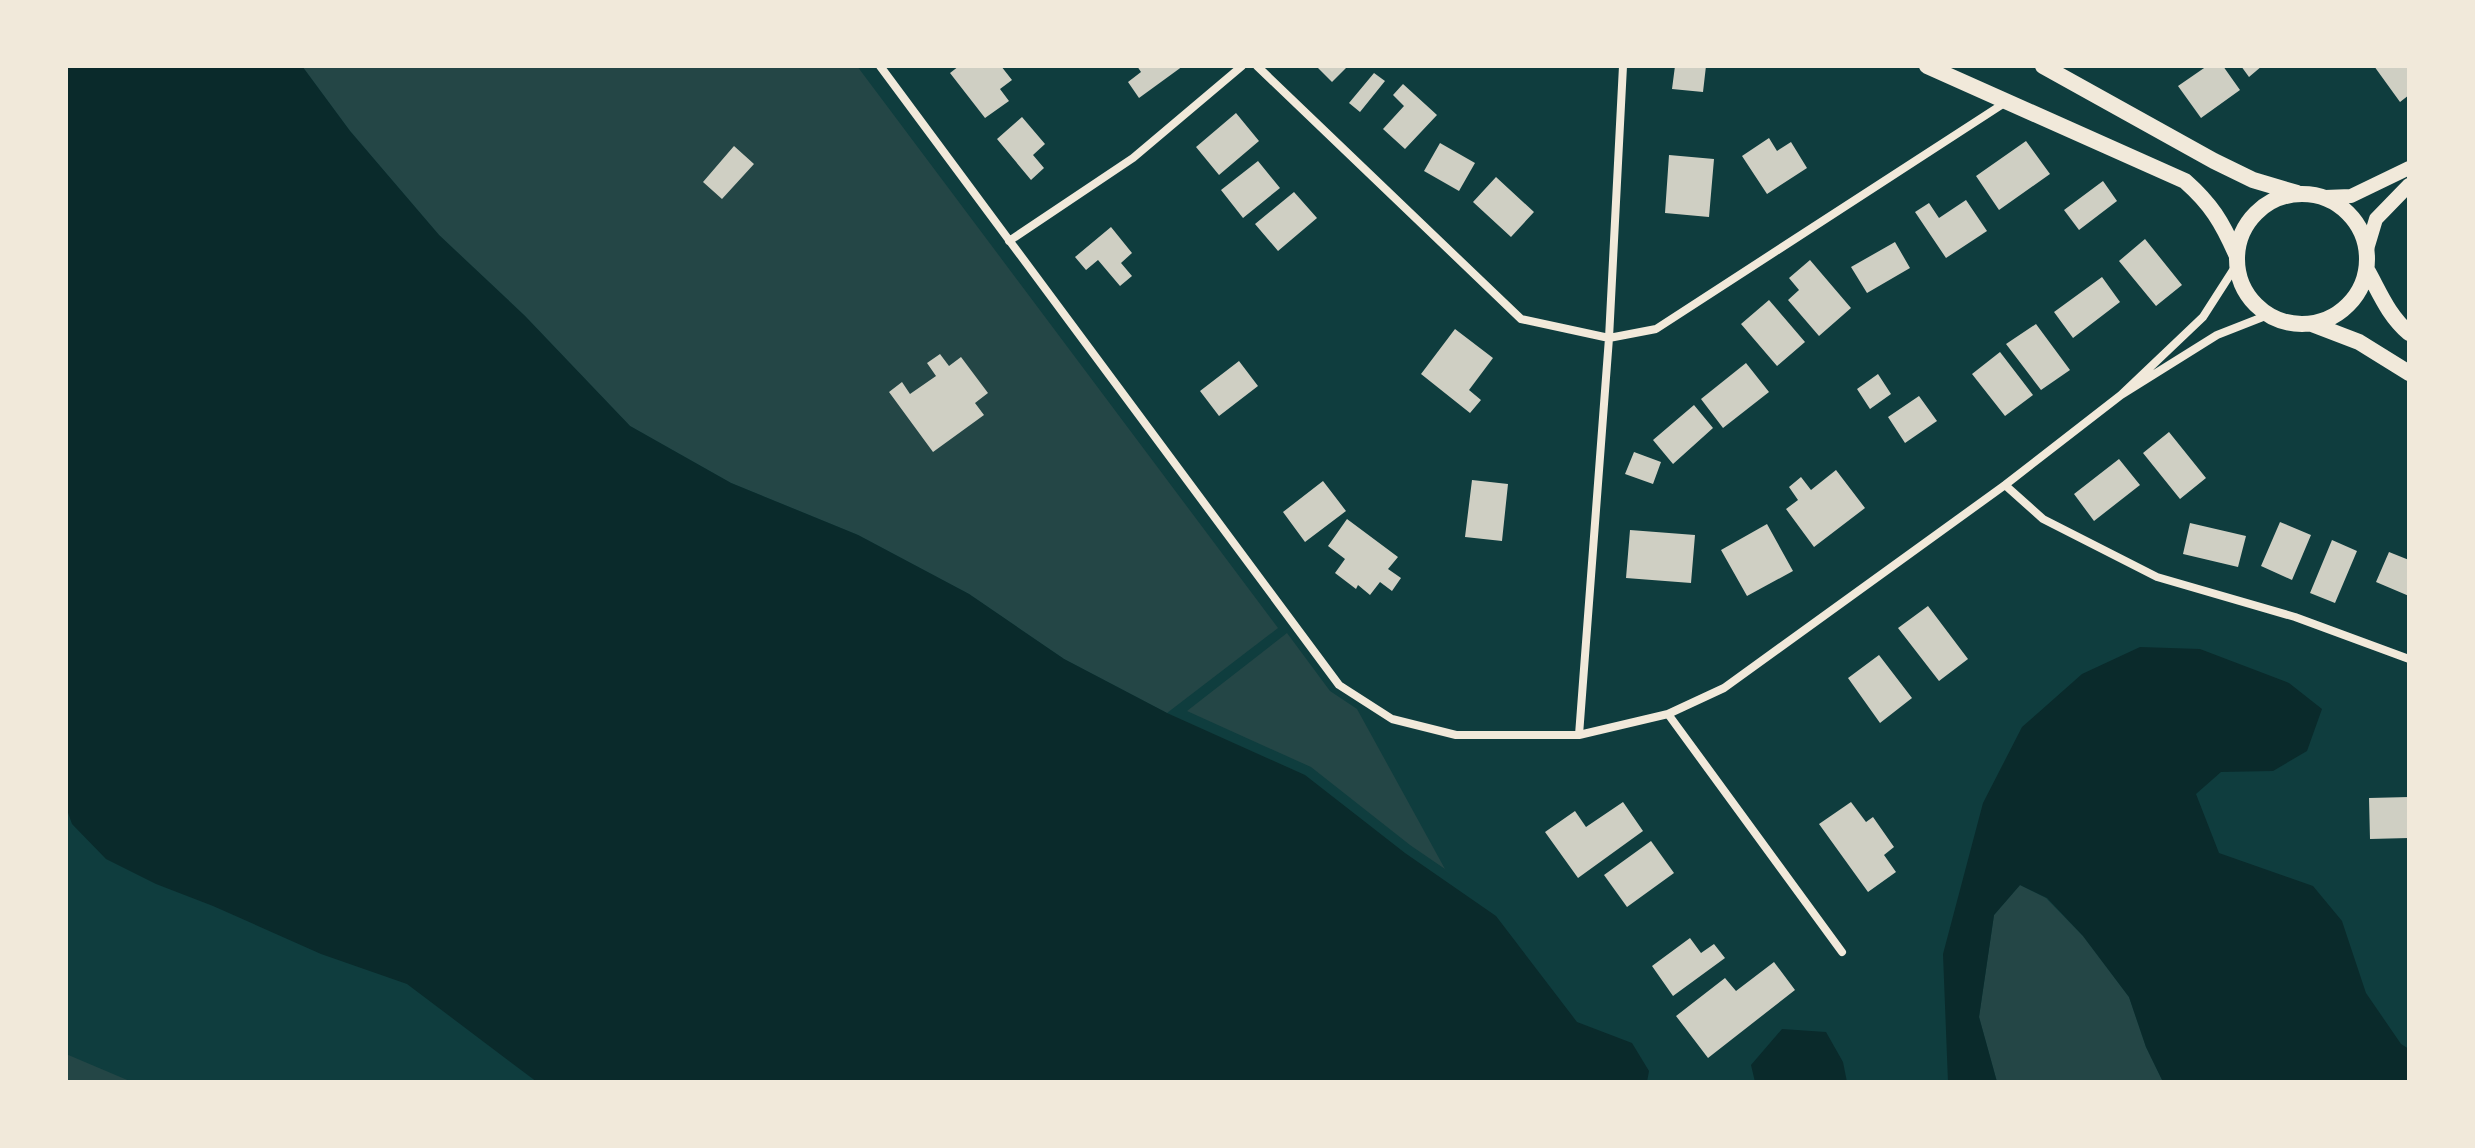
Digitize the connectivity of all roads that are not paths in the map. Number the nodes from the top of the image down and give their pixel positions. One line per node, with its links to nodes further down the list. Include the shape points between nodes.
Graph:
1 (880, 66): 12 (street)
2 (1242, 66): 12 (street, via 1133,158)
3 (1257, 66): 19 (street, via 1521,319)
4 (1623, 66): 19 (street)
5 (1927, 66): 7 (main road)
6 (2057, 68): 10 (main road, via 2214,161)
7 (2007, 101): 14 (main road, via 2185,181 2218,216); 19 (street, via 1656,329)
8 (2409, 168): 11 (street, via 2351,196)
9 (2409, 185): 13 (street, via 2376,219)
10 (2298, 193): 11 (main road); 14 (main road, via 2257,211 2244,228)
11 (2325, 197): 13 (main road, via 2355,219)
12 (1009, 241): 25 (street, via 1339,685 1392,719 1456,735)
13 (2367, 249): 15 (main road)
14 (2236, 259): 16 (main road, via 2243,287); 21 (street, via 2203,317)
15 (2367, 270): 17 (main road, via 2345,308); 18 (main road, via 2384,305)
16 (2268, 315): 17 (main road); 21 (street, via 2217,335)
17 (2312, 324): 20 (main road, via 2359,342)
18 (2409, 333)
19 (1609, 338): 25 (street)
20 (2409, 373)
21 (2121, 395): 22 (street)
22 (2005, 485): 23 (street, via 2043,519 2157,577 2295,617); 24 (street, via 1724,688)
23 (2409, 659)
24 (1668, 714): 25 (street); 26 (street)
25 (1579, 735)
26 (1842, 952)

